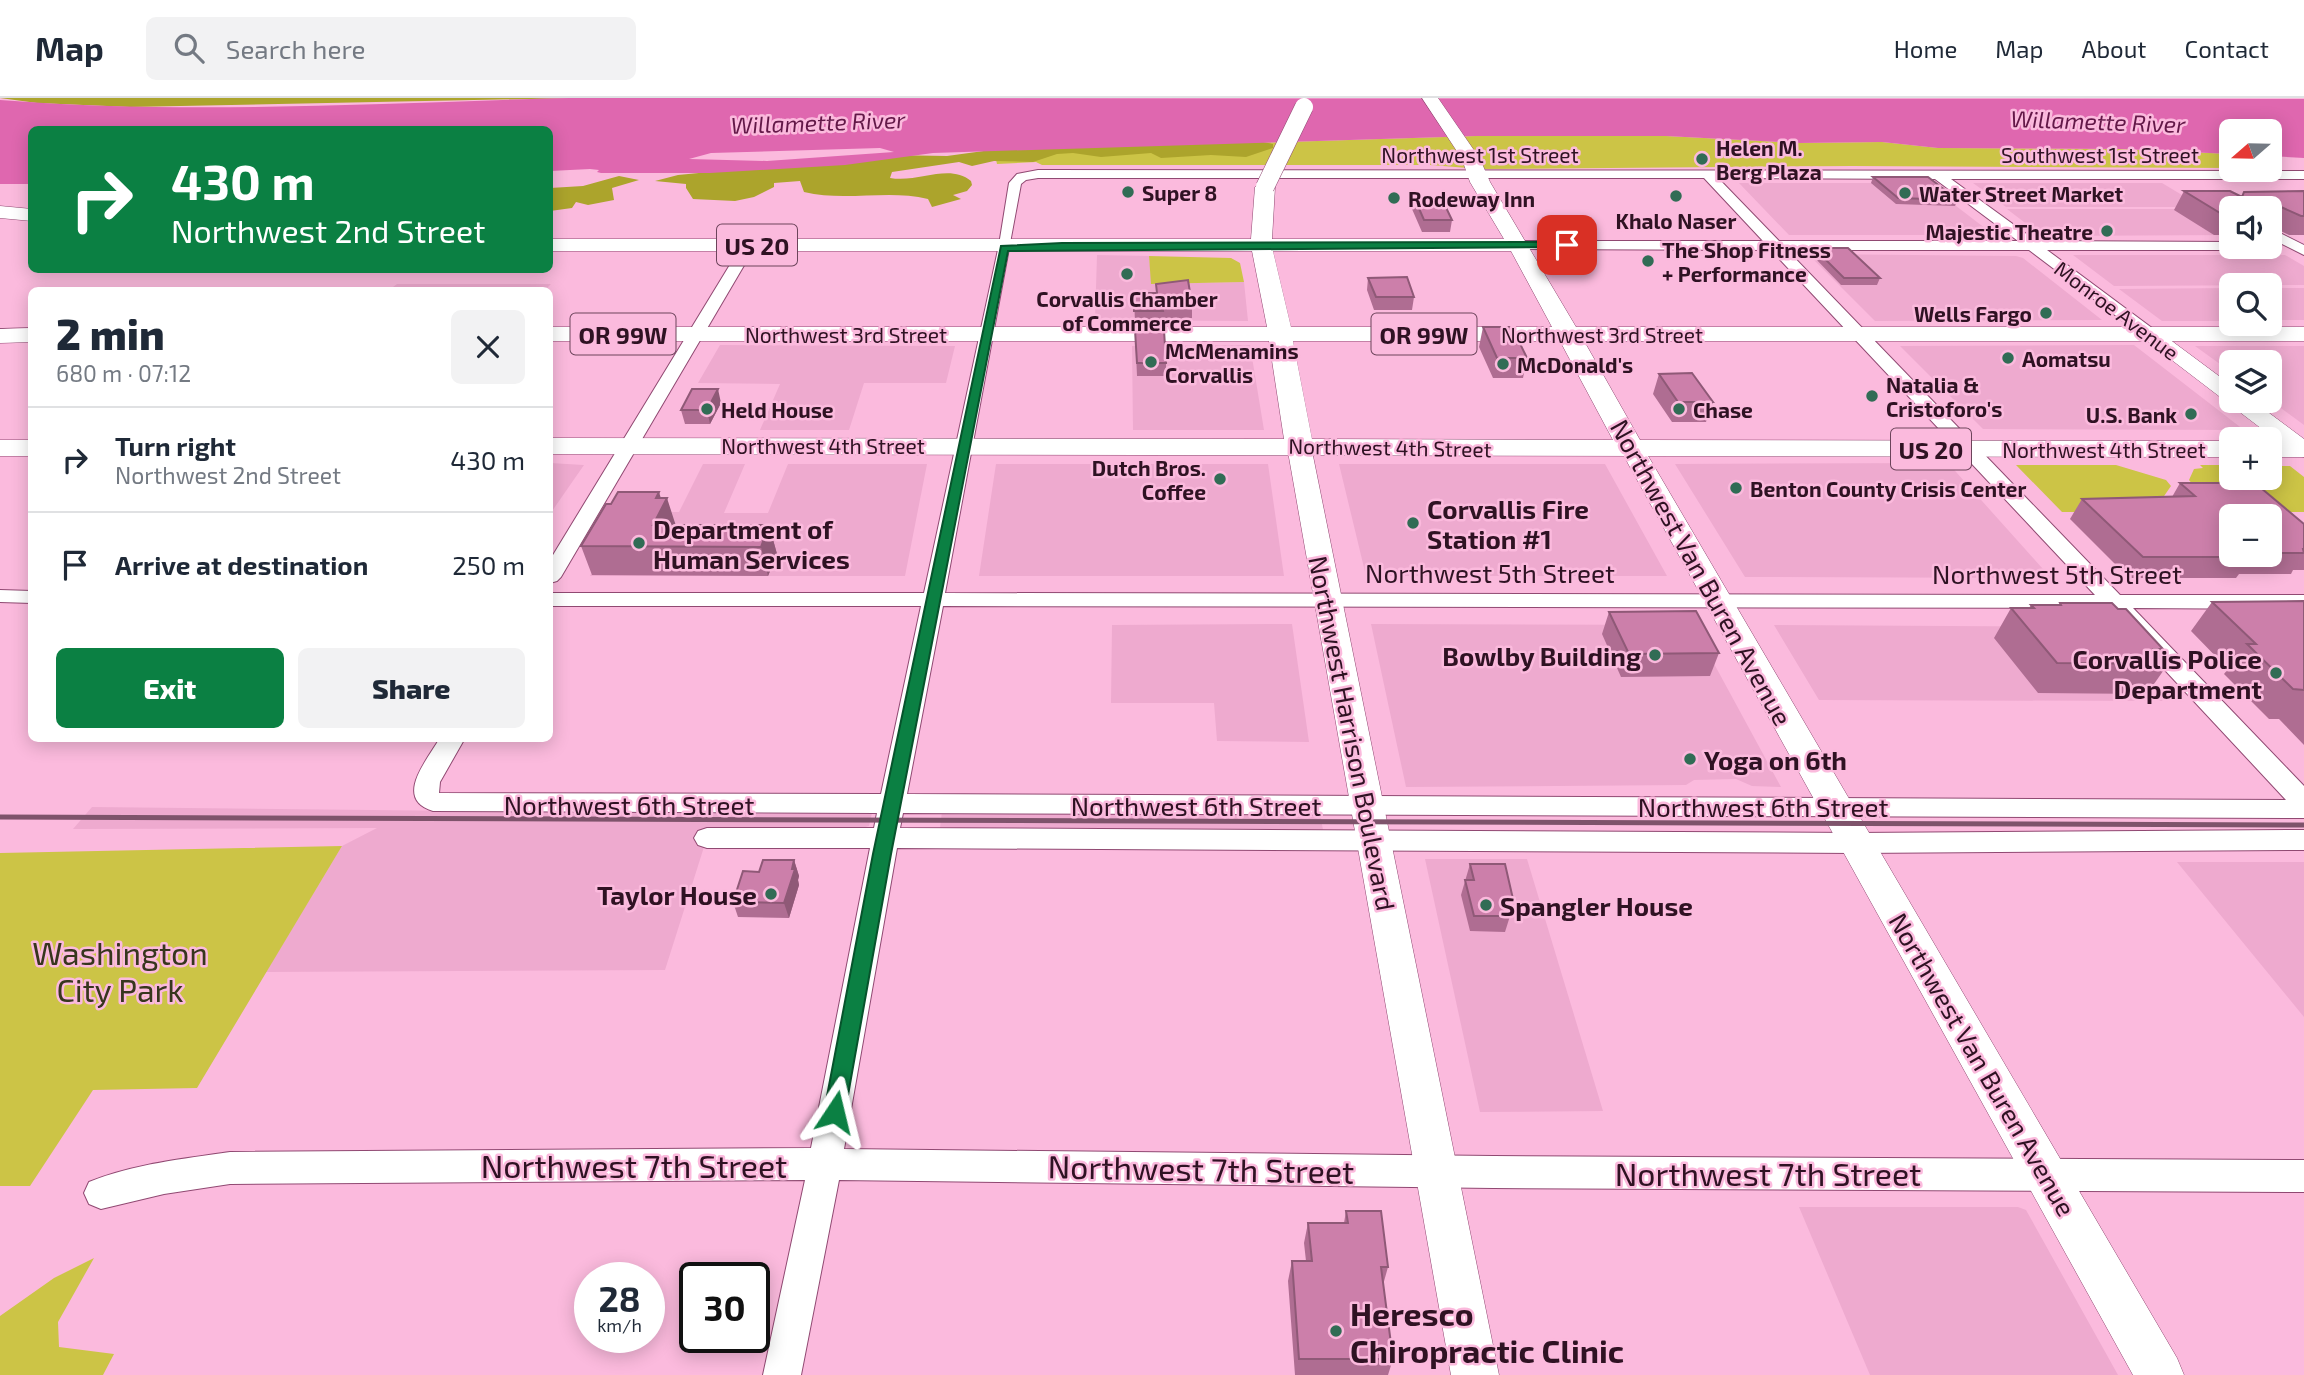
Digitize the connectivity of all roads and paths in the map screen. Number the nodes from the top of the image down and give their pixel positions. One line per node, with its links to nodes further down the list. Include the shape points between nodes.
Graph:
1 (1308, 98): 15 (highway, Northwest Harrison Boulevard, bridge, via 1265,187)
2 (1430, 98): 3 (highway, Northwest Van Buren Avenue)
3 (1474, 166): 4 (street, Northwest 1st Street, via 1503,174); 12 (highway, Northwest Van Buren Avenue); 17 (street, Northwest 1st Street, via 1022,177 1015,183)
4 (1707, 174): 5 (street, Northwest 1st Street); 16 (street)
5 (1937, 174): 6 (street, Southwest 1st Street); 18 (street, Monroe Avenue)
6 (2172, 174): 7 (street, Southwest 1st Street); 8 (street)
7 (2304, 175)
8 (2199, 190)
9 (0, 212): 10 (highway)
10 (28, 215)
11 (2282, 238): 21 (street)
12 (1518, 244): 15 (highway, US 20); 16 (street); 26 (highway, Northwest Van Buren Avenue)
13 (553, 245): 14 (highway, US 20)
14 (749, 245): 17 (highway, US 20); 24 (street)
15 (1261, 245): 17 (highway, US 20); 22 (highway, Northwest Harrison Boulevard)
16 (1775, 245): 18 (street); 27 (street)
17 (1004, 246): 25 (street)
18 (2032, 246): 19 (street); 28 (street, Monroe Avenue)
19 (2219, 246)
20 (2282, 247): 21 (street)
21 (2301, 248)
22 (1280, 333): 25 (highway, Northwest 3rd Street / OR 99W); 26 (highway, Northwest 3rd Street / OR 99W); 37 (highway, Northwest Harrison Boulevard)
23 (553, 334): 24 (highway, Northwest 3rd Street / OR 99W)
24 (696, 334): 25 (highway, Northwest 3rd Street / OR 99W); 36 (street)
25 (987, 334): 34 (street)
26 (1568, 334): 27 (highway, Northwest 3rd Street); 40 (highway, Northwest Van Buren Avenue)
27 (1859, 334): 28 (highway, Northwest 3rd Street); 41 (street)
28 (2150, 334): 29 (highway, Northwest 3rd Street); 32 (main road, Monroe Avenue)
29 (2304, 334)
30 (28, 335): 31 (highway)
31 (0, 336)
32 (2219, 386)
33 (2255, 413): 44 (main road)
34 (966, 445): 36 (highway, Northwest 4th Street); 37 (highway, Northwest 4th Street); 50 (street)
35 (553, 446): 36 (highway, Northwest 4th Street)
36 (627, 446): 45 (street)
37 (1299, 446): 40 (highway, Northwest 4th Street / US 20); 51 (main road, Northwest Harrison Boulevard)
38 (0, 448): 39 (highway)
39 (28, 448)
40 (1632, 449): 41 (highway, Northwest 4th Street / US 20); 49 (main road, Northwest Van Buren Avenue)
41 (1967, 449): 42 (highway, Northwest 4th Street / US 20); 52 (street)
42 (2219, 449)
43 (2282, 449): 44 (highway)
44 (2304, 450)
45 (553, 572)
46 (0, 596): 47 (street)
47 (28, 597)
48 (553, 599): 50 (street, Northwest 5th Street)
49 (1717, 600): 51 (street, Northwest 5th Street); 52 (street, Northwest 5th Street); 57 (main road, Northwest Van Buren Avenue)
50 (933, 601): 51 (street, Northwest 5th Street); 56 (street)
51 (1328, 601): 59 (main road, Northwest Harrison Boulevard)
52 (2112, 602): 53 (street, Northwest 5th Street); 55 (street)
53 (2304, 602)
54 (451, 742): 56 (street, Northwest 6th Street, via 427,782 426,797 433,802)
55 (2304, 802)
56 (892, 805): 59 (street, Northwest 6th Street); 60 (street)
57 (1835, 806): 58 (street, Northwest 6th Street); 59 (street, Northwest 6th Street); 63 (main road, Northwest Van Buren Avenue)
58 (2304, 809)
59 (1371, 822): 60 (street, Northwest 6th Street); 63 (street, Northwest 6th Street); 65 (main road, Northwest Harrison Boulevard)
60 (886, 837): 61 (street, Northwest 6th Street); 64 (street)
61 (708, 838)
62 (2304, 840): 63 (street, Northwest 6th Street)
63 (1855, 843): 66 (main road, Northwest Van Buren Avenue)
64 (825, 1164): 65 (street, Northwest 7th Street); 68 (street, Northwest 7th Street, via 230,1168); 69 (street)
65 (1436, 1171): 66 (street, Northwest 7th Street); 70 (main road, Northwest Harrison Boulevard)
66 (2046, 1175): 67 (street, Northwest 7th Street); 71 (main road, Northwest Van Buren Avenue)
67 (2304, 1176)
68 (101, 1192)
69 (782, 1375)
70 (1475, 1375)
71 (2160, 1375)

